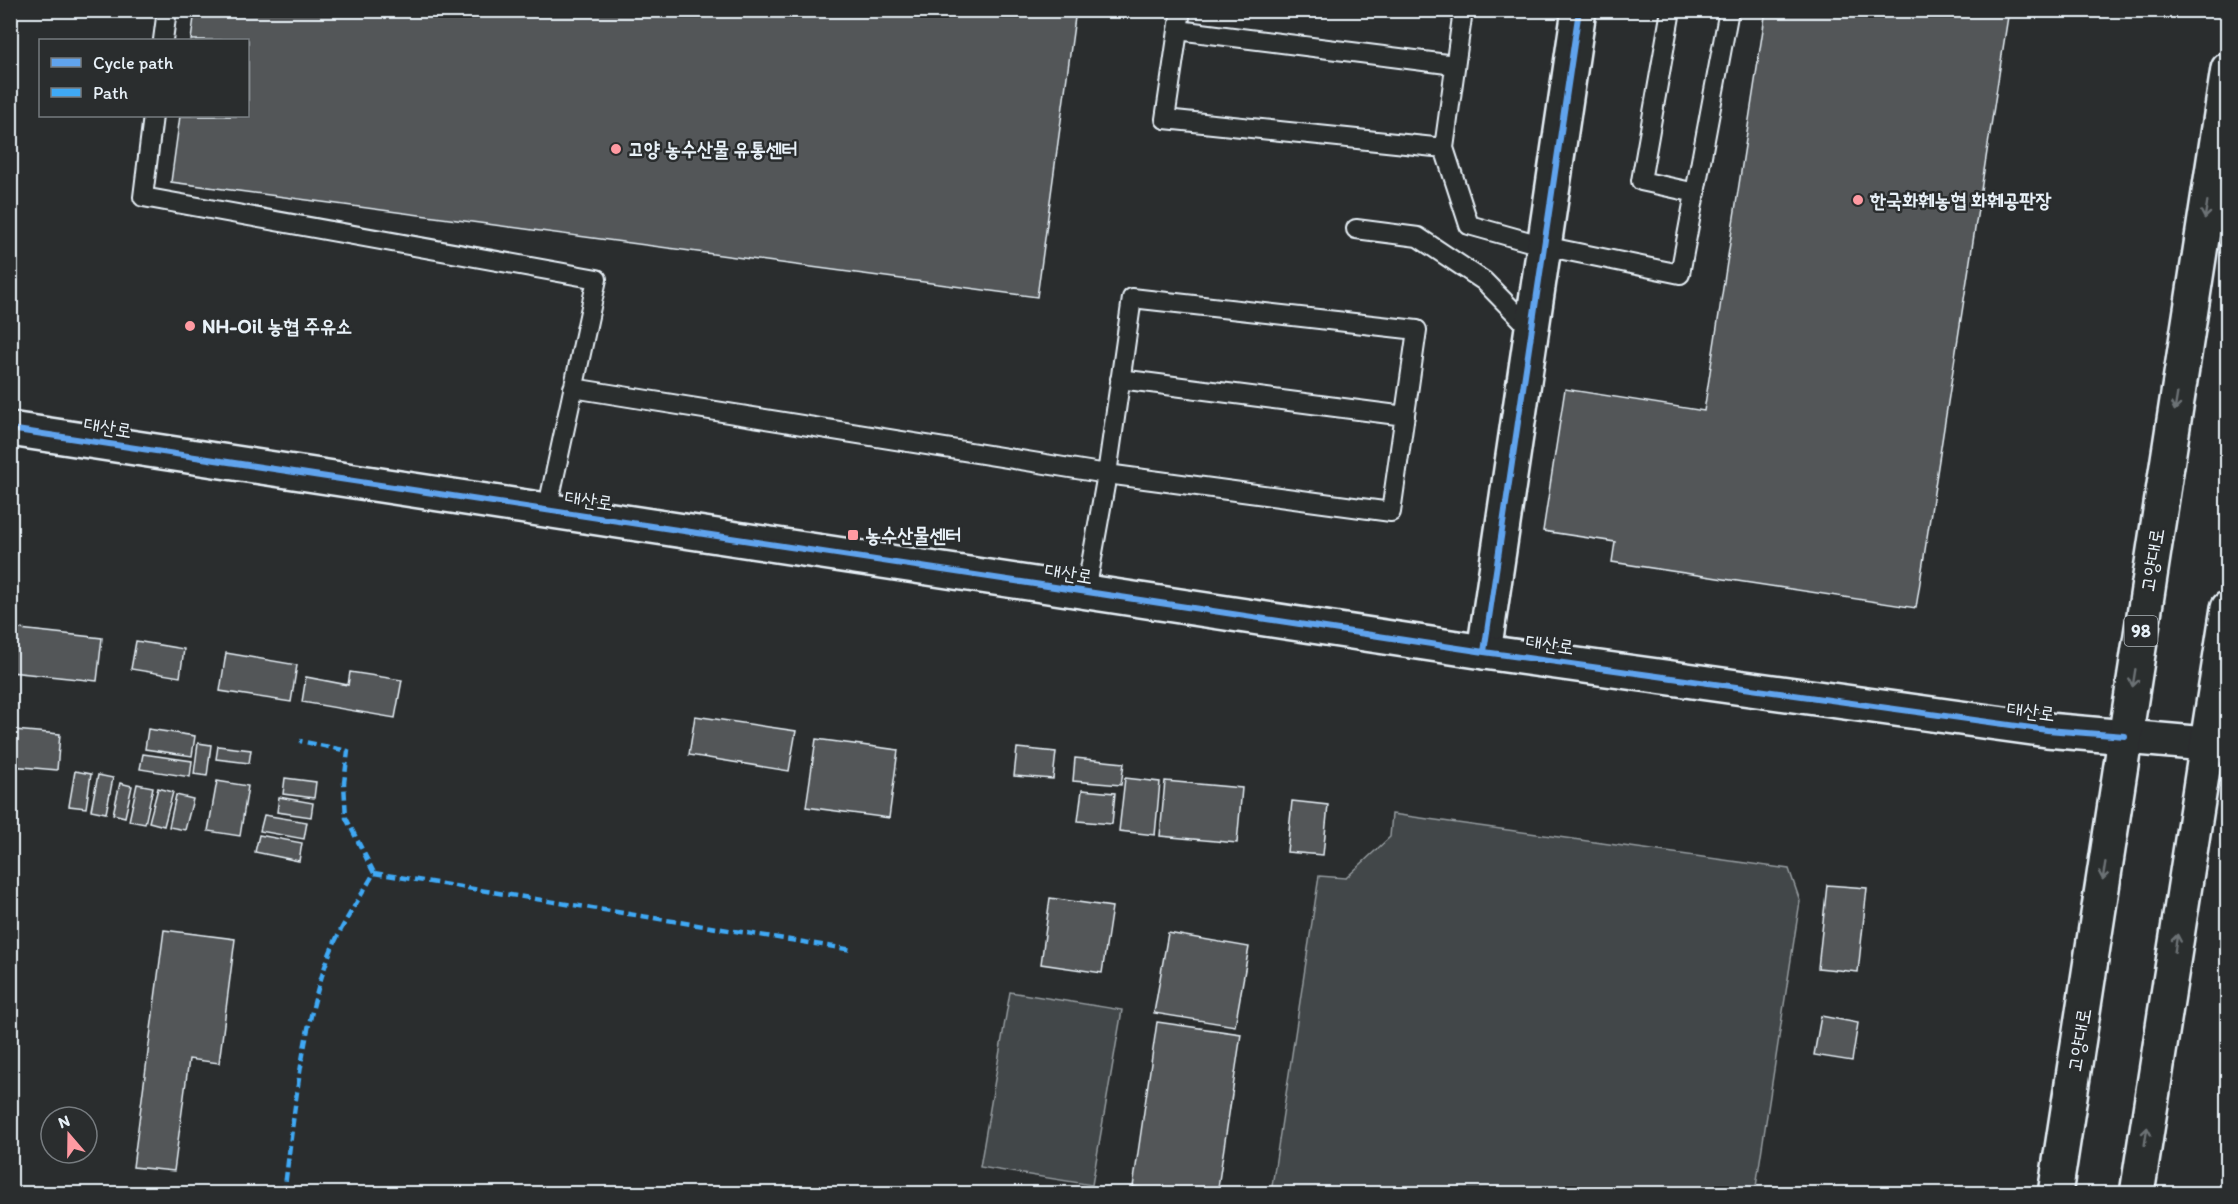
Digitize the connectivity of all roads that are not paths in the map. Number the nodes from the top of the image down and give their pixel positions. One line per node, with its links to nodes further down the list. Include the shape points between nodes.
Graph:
1 (167, 10): 8 (lane)
2 (1181, 10): 7 (lane)
3 (1463, 10): 9 (lane)
4 (1579, 10): 15 (street)
5 (1671, 10): 13 (lane, via 1641,181)
6 (1728, 10): 13 (lane)
7 (1178, 30): 9 (lane); 12 (lane, via 1165,119)
8 (163, 39)
9 (1455, 66): 12 (lane)
10 (2228, 69): 26 (street, 고양대로 / 98, one-way to 26)
11 (153, 117): 18 (lane, via 143,197 597,279)
12 (1444, 148): 15 (lane, via 1468,225)
13 (1695, 193): 15 (lane, via 1680,274)
14 (1356, 229): 16 (lane, via 1418,237 1484,281)
15 (1544, 246): 16 (street)
16 (1531, 329): 25 (street)
17 (1120, 379): 19 (lane); 19 (lane, via 1132,298 1417,330); 21 (lane)
18 (573, 388): 21 (lane); 22 (lane)
19 (1405, 417): 21 (lane, via 1391,512)
20 (10, 429): 22 (street, 대산로)
21 (1107, 474): 23 (lane)
22 (547, 511): 23 (street, 대산로)
23 (1086, 592): 25 (street, 대산로)
24 (2228, 608): 27 (street)
25 (1484, 652): 26 (street, 대산로, via 2047,730)
26 (2125, 736): 27 (street, 대산로); 28 (street, 고양대로 / 98, one-way to 28)
27 (2217, 745): 29 (street, one-way to 27)
28 (2055, 1194)
29 (2137, 1194)

